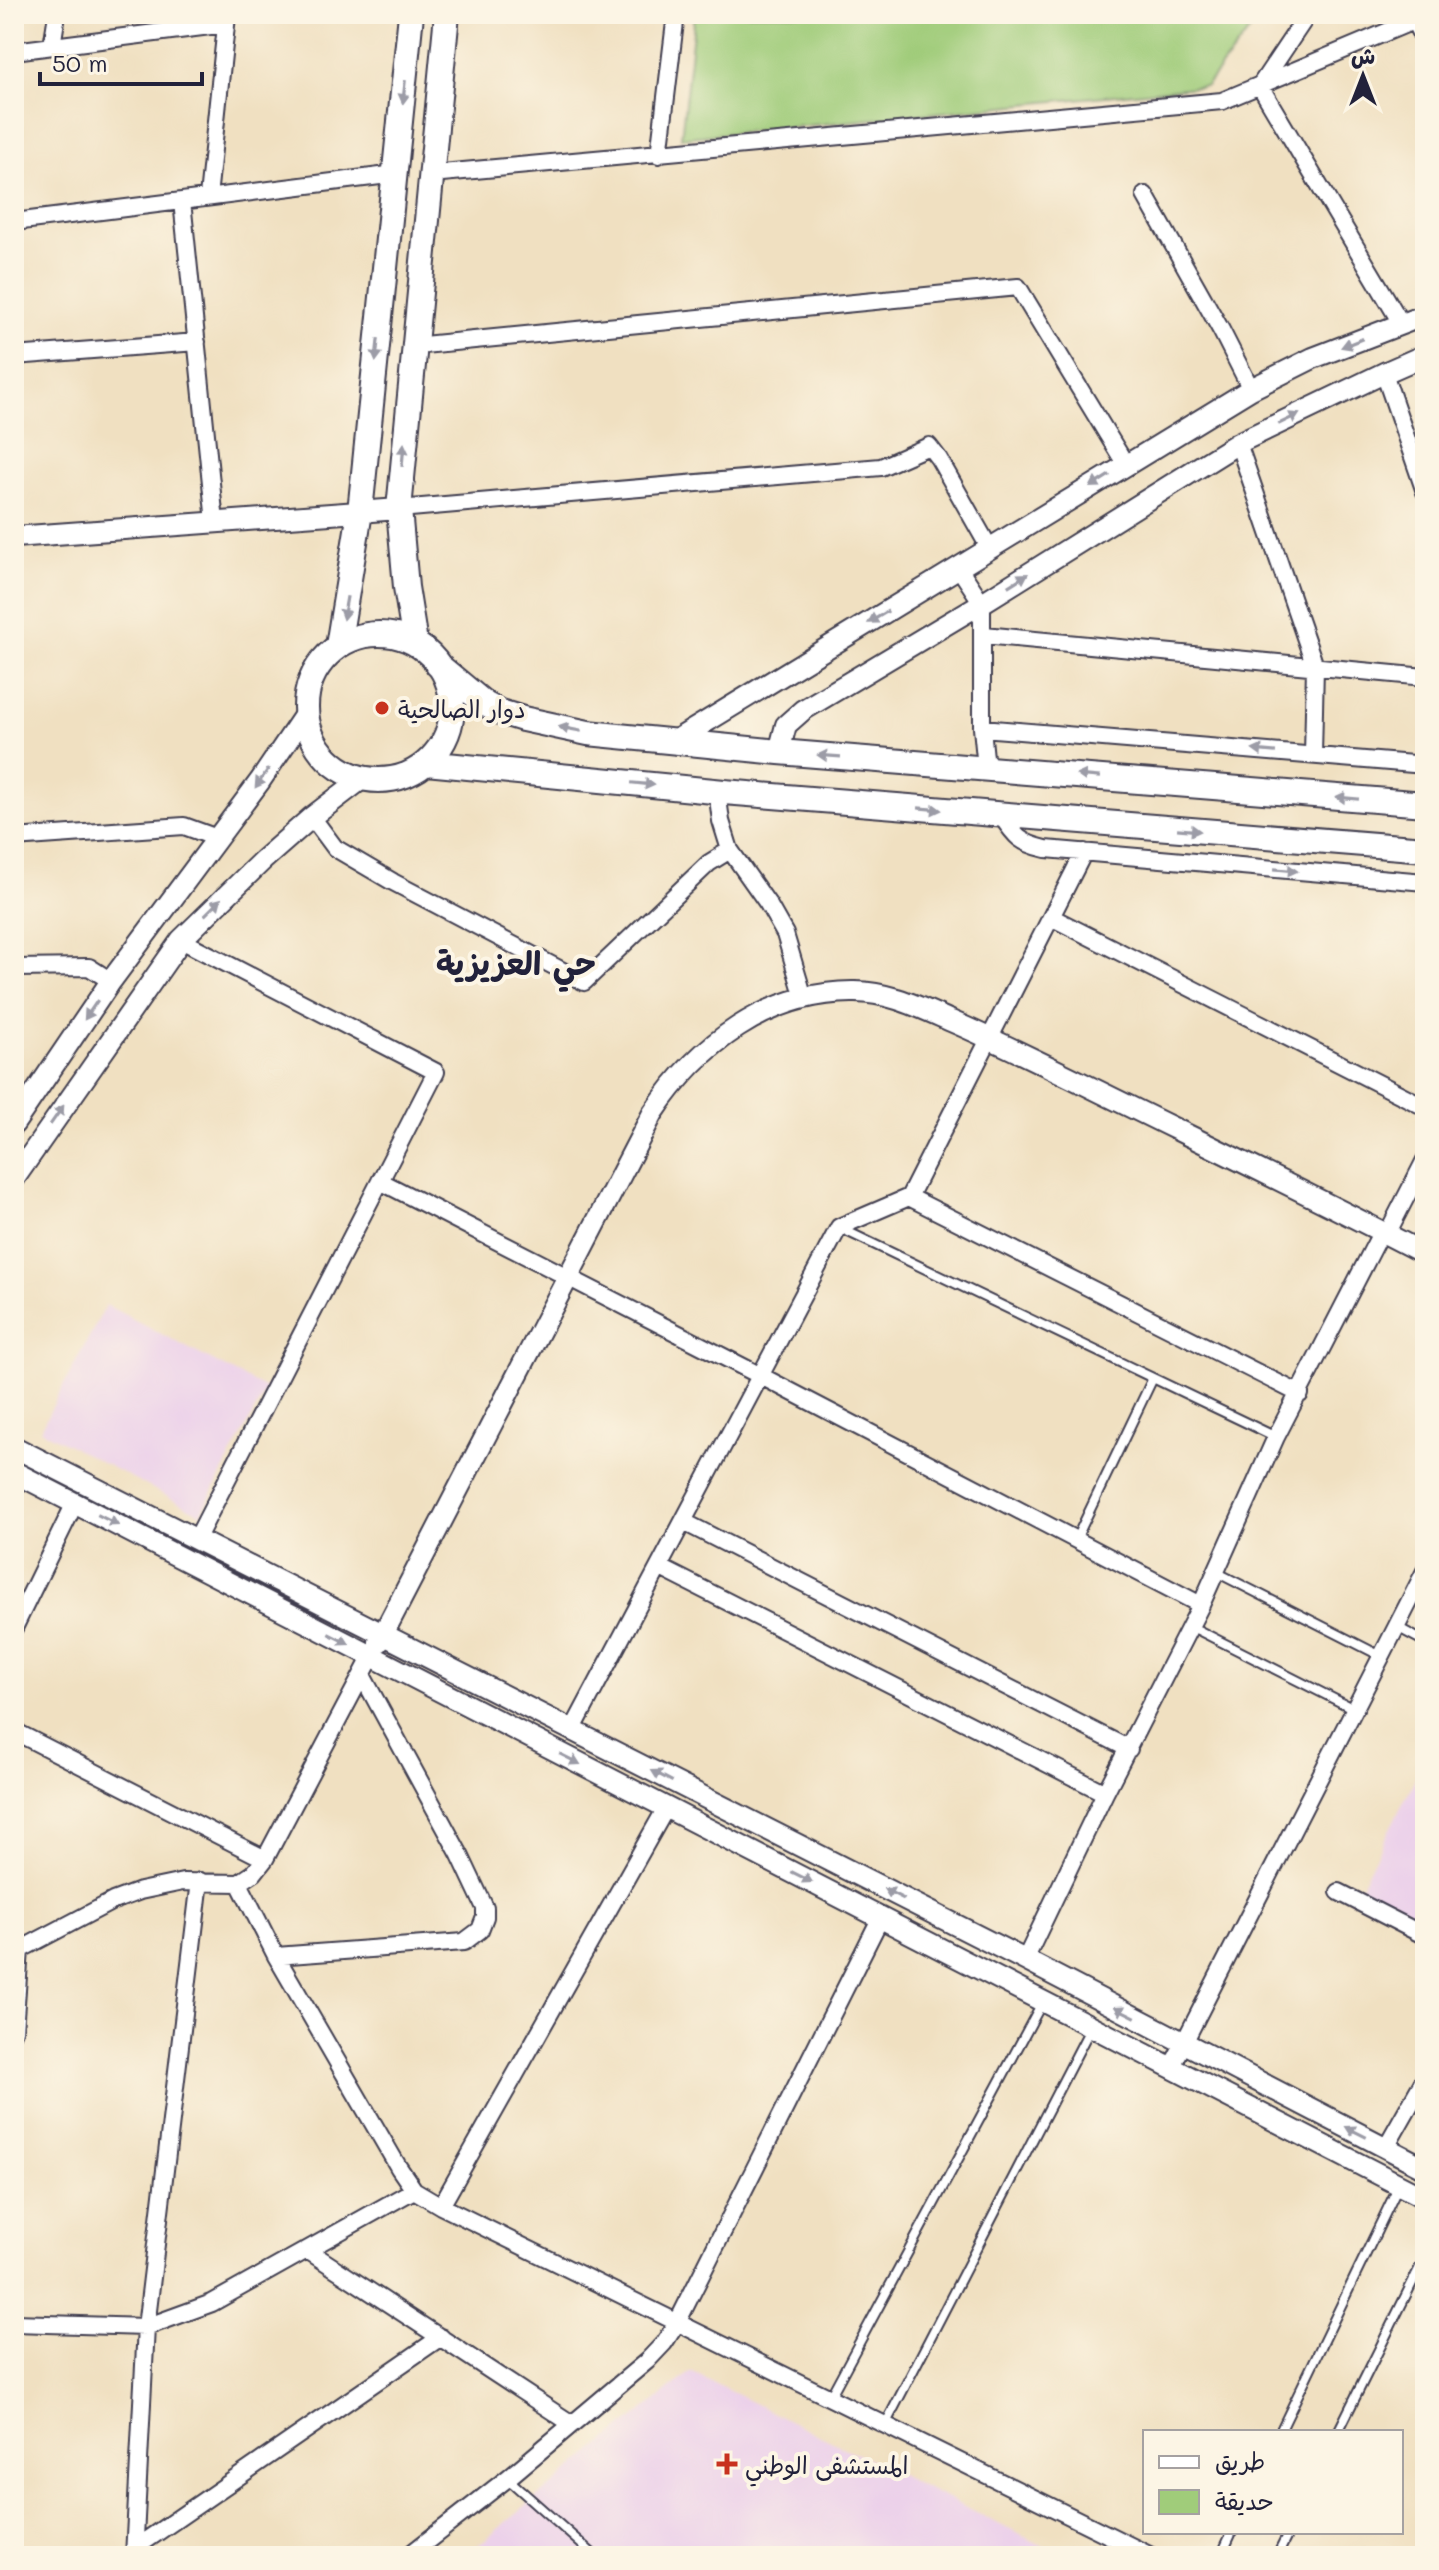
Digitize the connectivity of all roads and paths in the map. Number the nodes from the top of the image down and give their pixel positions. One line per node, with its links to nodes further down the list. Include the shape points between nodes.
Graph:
1 (57, 14): 9 (street)
2 (411, 14): 13 (main road, one-way to 13)
3 (447, 14): 14 (main road)
4 (676, 14): 12 (street)
5 (1308, 14): 11 (street)
6 (1419, 18): 8 (street); 11 (street)
7 (226, 19): 9 (street); 16 (street)
8 (1425, 42)
9 (52, 46): 10 (street)
10 (14, 51)
11 (1260, 86): 12 (street, via 1222,101); 20 (street)
12 (659, 155): 14 (street)
13 (396, 174): 16 (street); 31 (main road, one-way to 31)
14 (431, 174): 22 (main road)
15 (1145, 195): 26 (street)
16 (208, 197): 17 (street)
17 (182, 201): 18 (street); 21 (street)
18 (14, 222)
19 (1425, 315): 20 (street)
20 (1401, 323): 26 (street, one-way to 26)
21 (197, 342): 24 (street); 32 (street)
22 (413, 346): 28 (street, via 1018,287); 30 (main road, one-way to 22)
23 (1425, 355): 25 (street)
24 (14, 356)
25 (1384, 373): 27 (street, one-way to 25); 29 (street)
26 (1251, 389): 28 (street)
27 (1238, 443): 36 (street, one-way to 27); 41 (street)
28 (1126, 465): 34 (street, one-way to 34)
29 (1423, 482)
30 (399, 509): 31 (street); 34 (street, via 881,467 929,446); 38 (main road)
31 (360, 512): 32 (street); 39 (main road, one-way to 39)
32 (215, 522): 33 (street)
33 (14, 537)
34 (990, 549): 35 (street)
35 (959, 568): 36 (street); 45 (street, one-way to 45)
36 (982, 603): 37 (street); 46 (street, via 793,718)
37 (984, 635): 41 (street); 44 (street)
38 (415, 643): 39 (main road, via 376,634); 40 (main road)
39 (338, 646): 43 (main road, via 313,675)
40 (438, 665): 45 (main road, one-way to 40, via 523,719 485,704); 48 (main road, via 452,709 444,738)
41 (1315, 666): 42 (street); 47 (street)
42 (1425, 677)
43 (306, 713): 51 (main road, via 324,755); 57 (street, one-way to 57)
44 (982, 728): 47 (street, one-way to 44); 50 (street)
45 (673, 742): 46 (main road)
46 (779, 752): 50 (main road, one-way to 46)
47 (1313, 755): 49 (street)
48 (426, 763): 51 (main road, via 396,778); 52 (main road, one-way to 52)
49 (1425, 765)
50 (986, 768): 53 (main road, one-way to 50)
51 (363, 778): 55 (street)
52 (717, 791): 54 (main road, one-way to 54); 59 (street)
53 (1425, 804)
54 (1000, 814): 58 (main road, one-way to 58); 60 (street, via 1017,839 1028,845)
55 (312, 817): 59 (street, via 335,848 584,982 709,863); 63 (street, one-way to 55)
56 (14, 838): 57 (street, via 184,826)
57 (217, 838): 65 (street)
58 (1425, 849)
59 (730, 850): 66 (street, via 785,934)
60 (1084, 852): 61 (street, one-way to 61); 62 (street)
61 (1425, 882)
62 (1051, 917): 67 (street); 68 (street)
63 (181, 940): 71 (street, one-way to 63); 72 (street, via 436,1072)
64 (14, 968): 65 (street, via 89,967)
65 (111, 981): 69 (street, one-way to 69)
66 (804, 998): 67 (street, via 878,994); 77 (street, via 737,1026 673,1084)
67 (990, 1038): 73 (street); 75 (street)
68 (1425, 1107)
69 (14, 1124)
70 (1425, 1160): 75 (street)
71 (14, 1179)
72 (380, 1181): 77 (street); 86 (street)
73 (909, 1197): 74 (street); 80 (street)
74 (839, 1227): 78 (street); 79 (lane)
75 (1385, 1233): 76 (street); 80 (street)
76 (1425, 1254)
77 (567, 1277): 78 (street); 95 (street)
78 (761, 1376): 85 (street); 87 (street)
79 (1153, 1378): 81 (lane); 87 (lane)
80 (1300, 1394): 81 (street)
81 (1276, 1437): 90 (street)
82 (14, 1447): 86 (street)
83 (14, 1472): 84 (street)
84 (75, 1503): 94 (street); 97 (street, one-way to 97)
85 (684, 1522): 88 (street); 103 (street)
86 (197, 1538): 95 (street)
87 (1076, 1540): 91 (street)
88 (659, 1567): 101 (street); 104 (street)
89 (1425, 1571): 93 (street)
90 (1216, 1572): 91 (street); 98 (lane)
91 (1201, 1605): 92 (street)
92 (1190, 1626): 100 (lane); 103 (street)
93 (1396, 1627): 96 (lane); 98 (street)
94 (14, 1628)
95 (384, 1633): 97 (street); 101 (street)
96 (1425, 1642)
97 (372, 1656): 99 (street); 105 (street, one-way to 105)
98 (1381, 1656): 100 (street)
99 (362, 1675): 106 (street); 113 (street, via 460,1855 485,1908 483,1924 464,1942)
100 (1354, 1709): 118 (street)
101 (573, 1729): 114 (street, one-way to 101)
102 (14, 1731): 106 (street)
103 (1129, 1749): 104 (street)
104 (1105, 1793): 114 (street)
105 (666, 1808): 110 (street, one-way to 110); 126 (street)
106 (265, 1859): 108 (street)
107 (200, 1881): 108 (street); 112 (street, via 163,1885 113,1901); 131 (street)
108 (239, 1883): 113 (street)
109 (1339, 1892): 111 (street)
110 (881, 1917): 115 (street); 130 (street)
111 (1425, 1936)
112 (17, 1952): 117 (street)
113 (276, 1956): 124 (street)
114 (1025, 1960): 118 (street, one-way to 114)
115 (1043, 2000): 116 (street); 133 (lane)
116 (1091, 2026): 119 (street); 135 (lane)
117 (14, 2030)
118 (1184, 2042): 119 (street); 121 (street, one-way to 118)
119 (1171, 2068): 123 (street)
120 (1425, 2078): 121 (street)
121 (1386, 2147): 122 (street)
122 (1425, 2168)
123 (1399, 2184): 125 (street); 136 (lane)
124 (414, 2190): 126 (street); 127 (street)
125 (1425, 2198)
126 (441, 2206): 130 (street)
127 (307, 2250): 131 (street, via 212,2303); 132 (street)
128 (1425, 2257): 137 (lane)
129 (14, 2323): 131 (street)
130 (677, 2323): 133 (street); 134 (street, via 647,2361)
131 (146, 2327): 141 (street)
132 (441, 2337): 134 (street); 141 (street)
133 (830, 2398): 135 (street)
134 (572, 2424): 138 (street)
135 (885, 2425): 144 (street)
136 (1281, 2430)
137 (1339, 2430)
138 (508, 2478): 142 (street); 143 (lane)
139 (1231, 2534): 145 (lane)
140 (1288, 2534): 146 (lane)
141 (134, 2552)
142 (408, 2556)
143 (595, 2556)
144 (1151, 2556)
145 (1221, 2556)
146 (1277, 2556)

